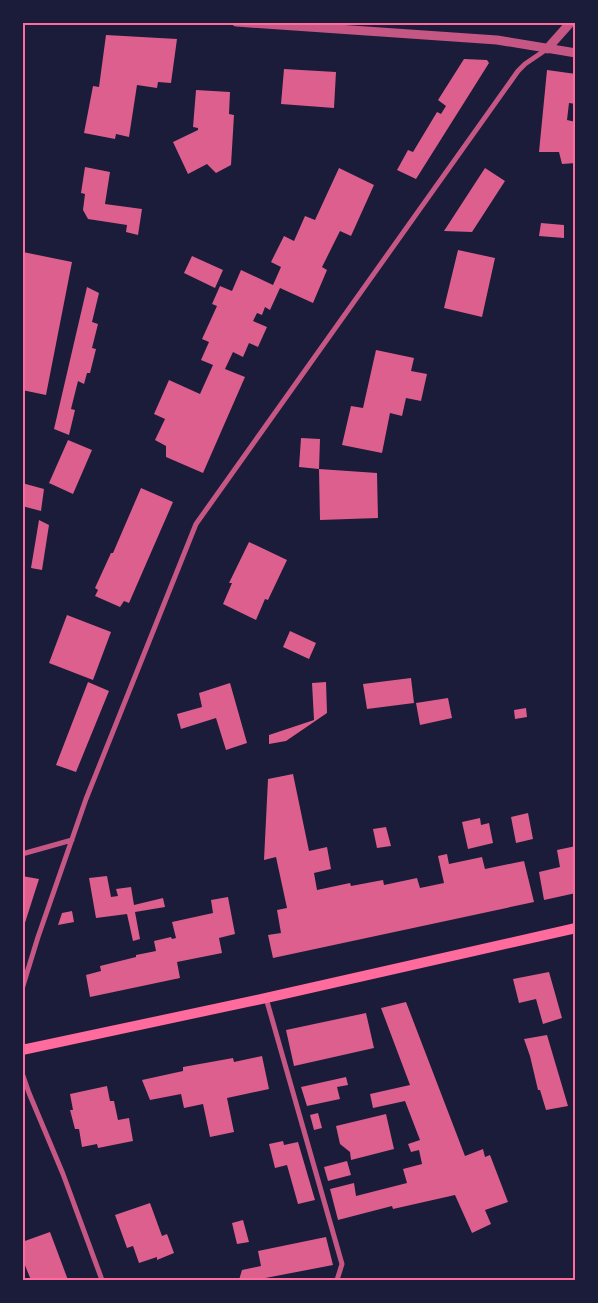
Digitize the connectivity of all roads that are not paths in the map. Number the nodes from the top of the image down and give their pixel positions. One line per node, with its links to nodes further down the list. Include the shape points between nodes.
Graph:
1 (236, 22): 3 (street, via 497,40)
2 (571, 22): 3 (street)
3 (547, 49): 4 (street); 5 (street, via 518,71 196,524)
4 (576, 53)
5 (72, 840): 6 (street); 8 (street)
6 (22, 854)
7 (576, 928): 9 (main road)
8 (22, 989)
9 (266, 998): 10 (main road); 13 (street, via 342,1264)
10 (22, 1050)
11 (22, 1073): 12 (street)
12 (102, 1280)
13 (337, 1280)

